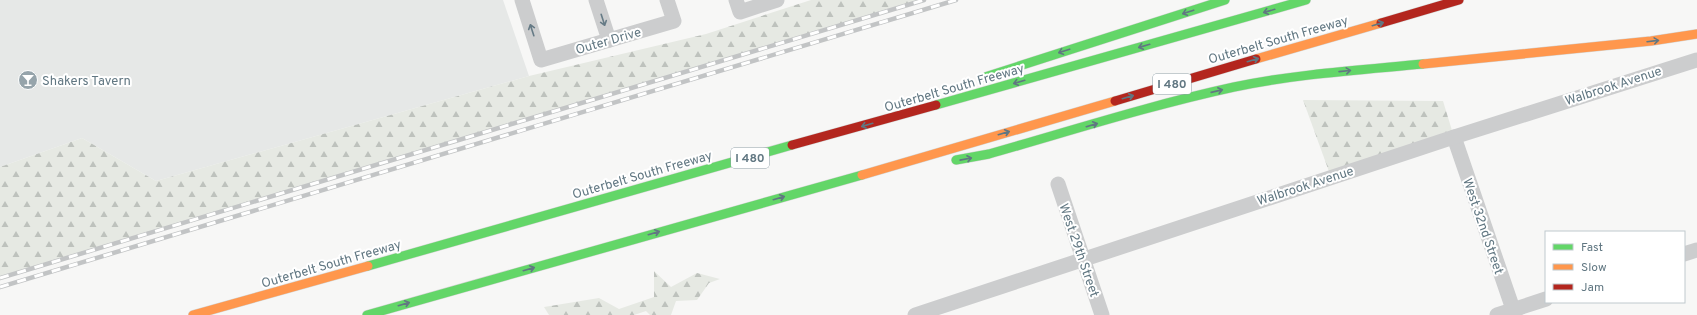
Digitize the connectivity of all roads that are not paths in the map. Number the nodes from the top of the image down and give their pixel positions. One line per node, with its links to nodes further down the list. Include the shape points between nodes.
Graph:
1 (522, 0): 10 (street, Outer Drive, one-way to 1, via 542,60)
2 (596, 0): 10 (street, one-way to 10)
3 (667, 0): 10 (street, Outer Drive, via 674,21)
4 (776, 0): 8 (street)
5 (1225, 0): 12 (highway, one-way to 12)
6 (1306, 0): 14 (highway, Outerbelt South Freeway / I 480, one-way to 14)
7 (1459, 0): 16 (highway, Outerbelt South Freeway / I 480, one-way to 7)
8 (738, 6)
9 (1697, 34): 16 (highway, one-way to 9, via 945,162 989,154 1236,87 1328,73 1651,41)
10 (609, 40)
11 (1697, 60): 15 (street, Walbrook Avenue)
12 (979, 80)
13 (952, 90): 14 (highway)
14 (883, 121): 23 (highway, Outerbelt South Freeway / I 480, one-way to 23)
15 (1454, 137): 20 (street, Walbrook Avenue); 22 (street, West 32nd Street)
16 (886, 168): 24 (highway, Outerbelt South Freeway / I 480, one-way to 16)
17 (1058, 184): 20 (street, West 29th Street)
18 (1697, 250): 19 (street)
19 (1685, 254)
20 (1083, 258): 25 (street, Walbrook Avenue); 26 (street, West 29th Street)
21 (1545, 299): 22 (street)
22 (1514, 312): 27 (street)
23 (193, 315)
24 (367, 315)
25 (915, 315)
26 (1102, 315)
27 (1497, 315)

